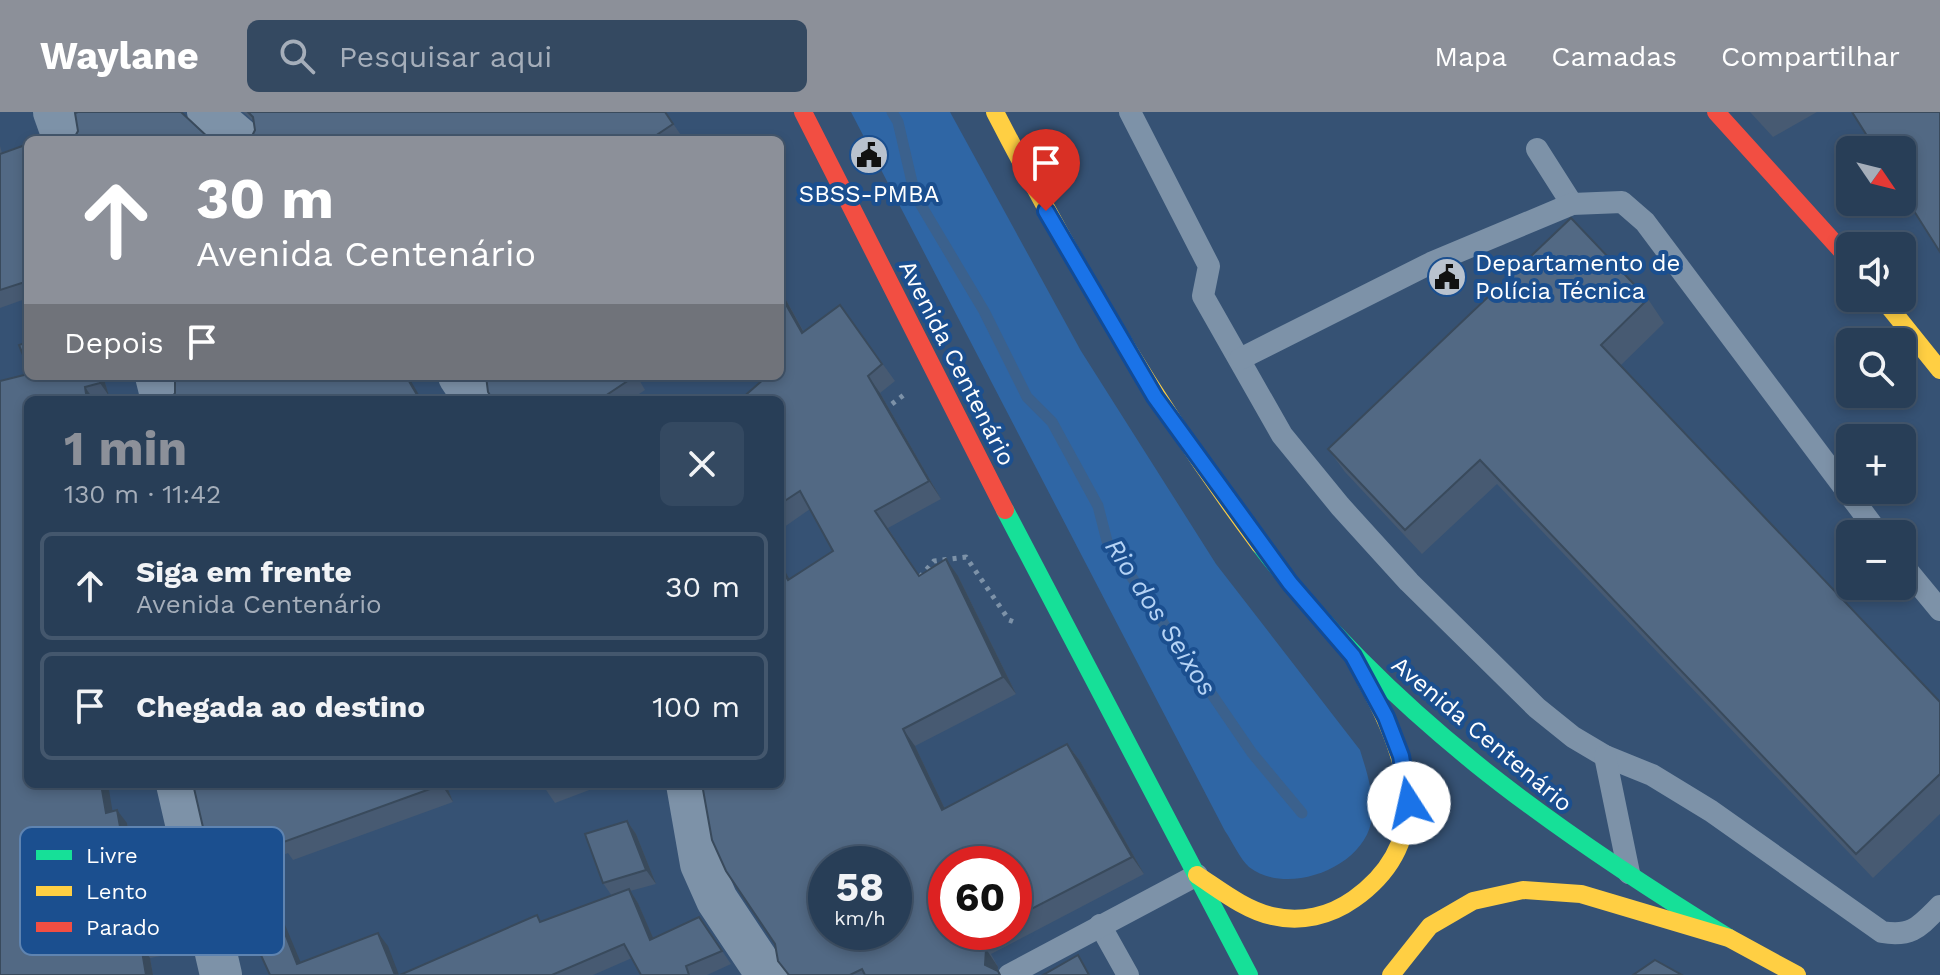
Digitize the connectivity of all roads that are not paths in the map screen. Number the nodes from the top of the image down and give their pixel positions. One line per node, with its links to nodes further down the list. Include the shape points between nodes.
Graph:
1 (54, 112): 7 (street)
2 (208, 112): 8 (street)
3 (803, 112): 23 (main road, Avenida Centenário)
4 (995, 112): 18 (main road, Avenida Centenário, via 1058,236 1138,373 1221,493)
5 (1130, 112): 13 (lane, via 1209,266 1203,296)
6 (1716, 112): 11 (main road)
7 (63, 136)
8 (236, 136)
9 (1537, 149): 10 (lane)
10 (1572, 204): 13 (lane, via 1431,263); 15 (lane, via 1622,202 1645,222)
11 (1836, 245)
12 (1893, 312): 14 (main road)
13 (1240, 359): 19 (lane, via 1282,435 1389,561 1537,708)
14 (1940, 370)
15 (1868, 520)
16 (1916, 581): 17 (lane)
17 (1940, 610)
18 (1353, 656): 23 (main road, via 1401,756 1409,803 1400,843 1383,872 1334,912 1306,919 1274,917); 24 (main road, Avenida Centenário, via 1459,753 1554,827)
19 (1605, 756): 24 (lane); 25 (lane, via 1652,775 1711,811 1882,932 1903,936)
20 (178, 788): 22 (street)
21 (688, 788): 30 (street, via 701,864 717,900)
22 (187, 827)
23 (1197, 875): 26 (lane); 33 (main road, Avenida Centenário)
24 (1631, 878): 27 (main road, Avenida Centenário)
25 (1940, 906)
26 (1100, 925): 31 (lane); 32 (lane)
27 (1729, 938): 34 (main road, via 1581,894 1523,890 1473,901 1430,926); 35 (main road)
28 (216, 955): 29 (street)
29 (221, 975)
30 (767, 975)
31 (1009, 975)
32 (1128, 975)
33 (1249, 975)
34 (1391, 975)
35 (1797, 975)

